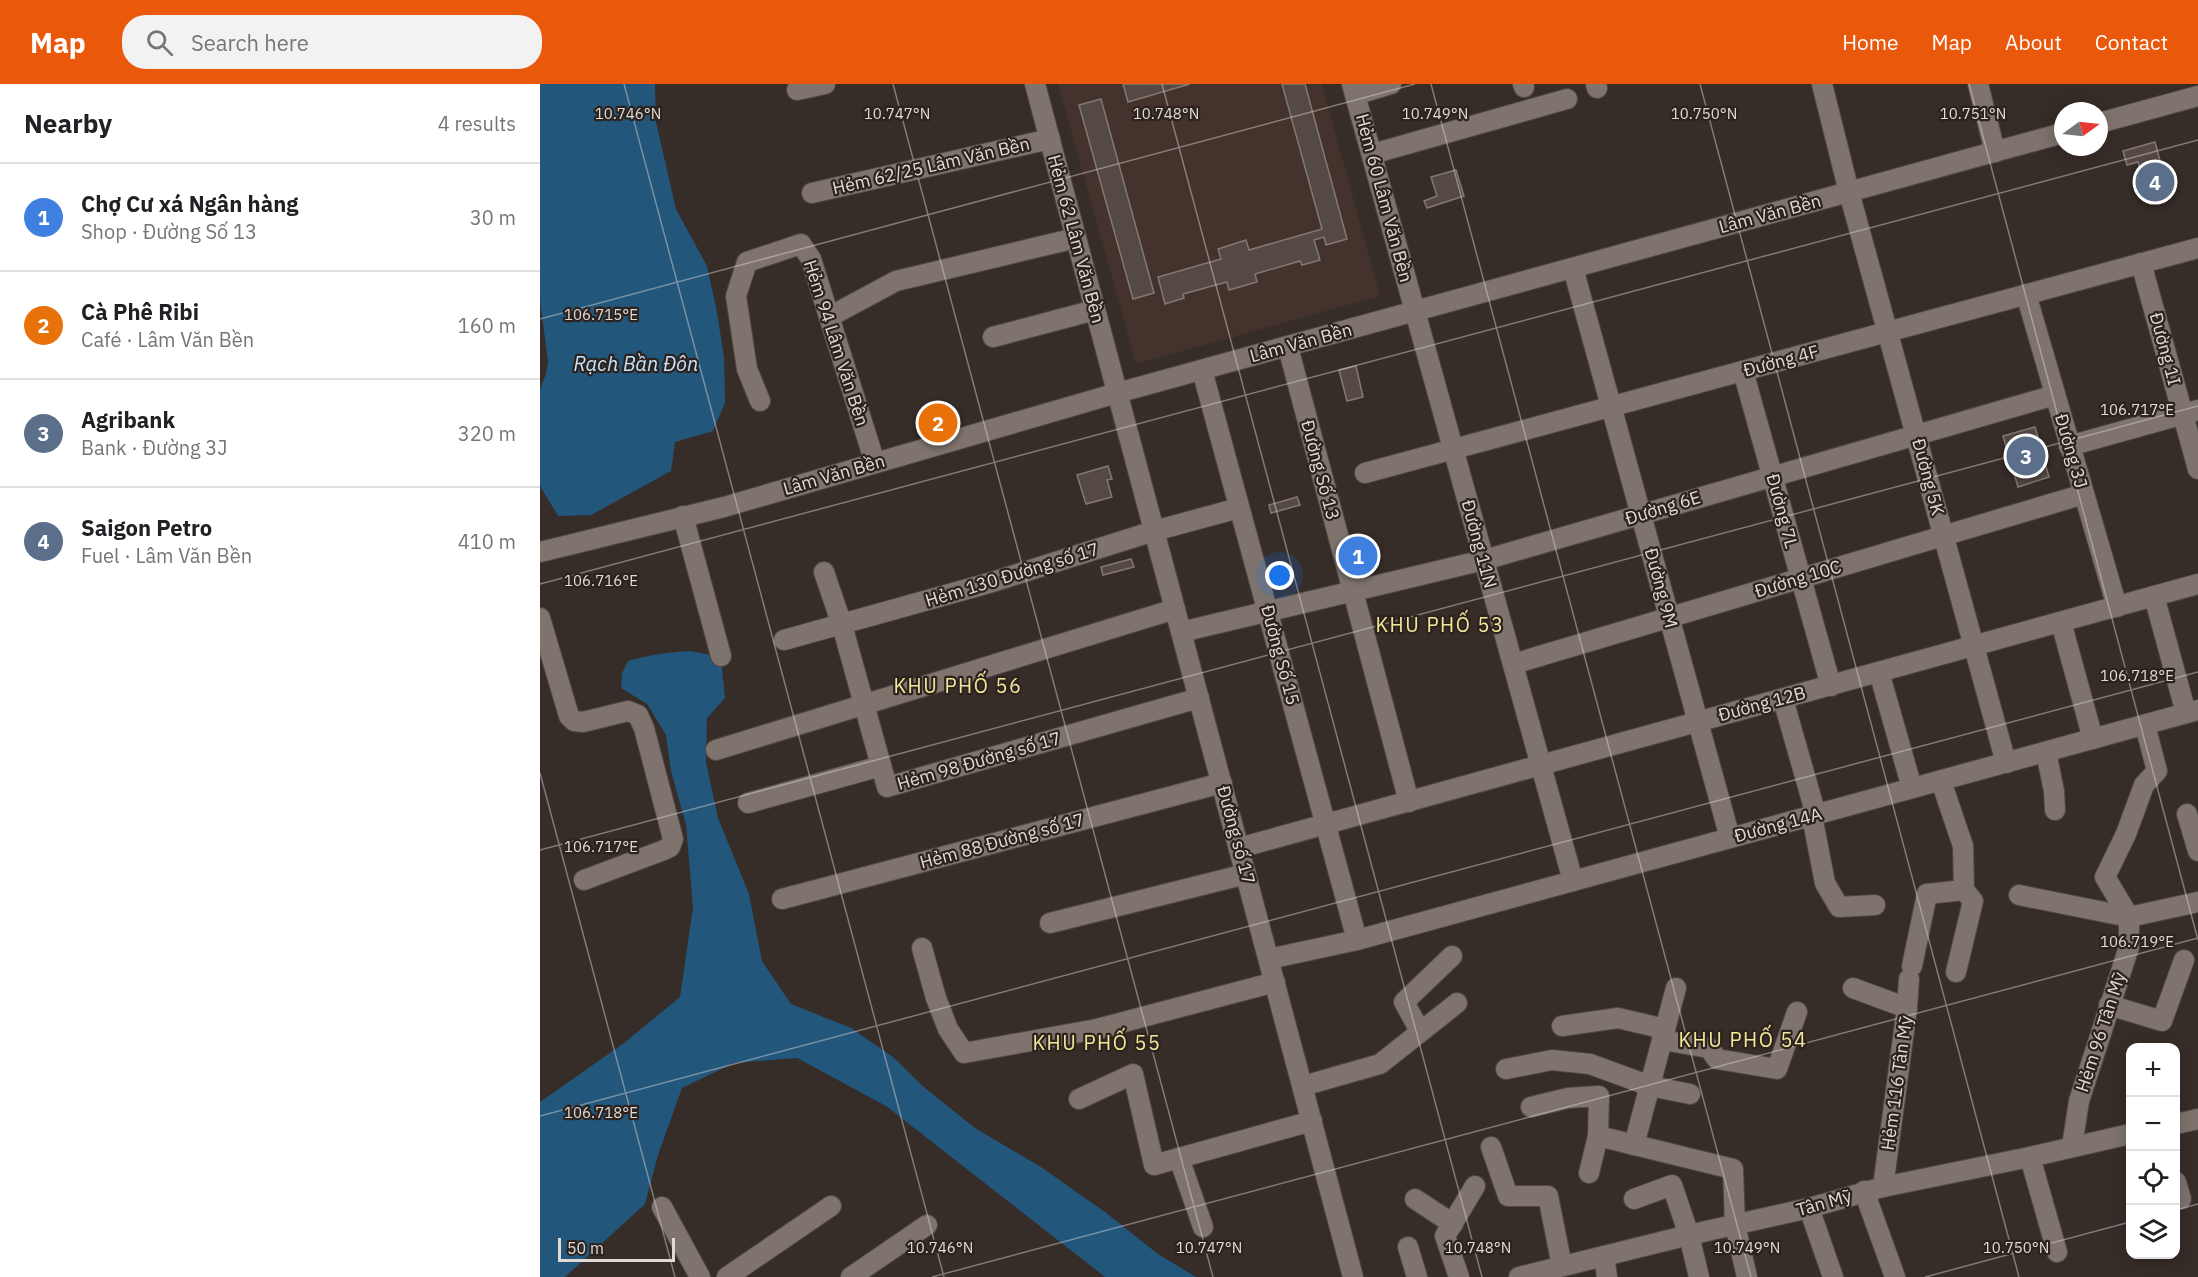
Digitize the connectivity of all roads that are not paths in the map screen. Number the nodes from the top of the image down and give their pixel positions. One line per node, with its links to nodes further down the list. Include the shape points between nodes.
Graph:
1 (825, 84): 7 (street)
2 (1035, 84): 12 (street, Hẻm 62 Lâm Văn Bền)
3 (1391, 84): 6 (street)
4 (1822, 84): 15 (street, Đường 5K)
5 (1978, 84): 13 (street)
6 (1354, 89): 14 (street, Hẻm 60 Lâm Văn Bền)
7 (796, 90)
8 (2198, 96): 10 (street)
9 (1567, 99): 14 (street)
10 (2108, 121)
11 (2054, 136): 13 (street, Lâm Văn Bền)
12 (1050, 139): 16 (street, Hẻm 62/25 Lâm Văn Bền); 17 (street, Hẻm 62 Lâm Văn Bền)
13 (1995, 152): 15 (street, Lâm Văn Bền)
14 (1372, 154): 23 (street, Hẻm 60 Lâm Văn Bền)
15 (1849, 192): 20 (street, Lâm Văn Bền); 25 (street, Đường 5K)
16 (812, 193)
17 (1076, 238): 22 (street, Hẻm 62 Lâm Văn Bền); 24 (street, via 896,281)
18 (2198, 248): 19 (street, Đường 4F)
19 (2141, 263): 21 (street, Đường 4F); 34 (street, Đường 1I)
20 (1573, 268): 23 (street, Lâm Văn Bền); 33 (street, Đường 9M)
21 (2026, 294): 25 (street, Đường 4F); 31 (street, Đường 3J)
22 (1095, 310): 26 (street); 30 (street, Hẻm 62 Lâm Văn Bền)
23 (1415, 311): 27 (street, Lâm Văn Bền); 37 (street, Đường 11N)
24 (829, 317): 32 (street, Hẻm 94 Lâm Văn Bền, via 811,259 801,244 747,262 736,296 747,369); 38 (street, Hẻm 94 Lâm Văn Bền)
25 (1887, 332): 29 (street, Đường 4F); 35 (street, Đường 5K)
26 (993, 338)
27 (1288, 347): 28 (street, Lâm Văn Bền); 53 (street, Đường Số 13)
28 (1202, 370): 30 (street, Lâm Văn Bền); 43 (street, Đường Số 15)
29 (1743, 371): 33 (street, Đường 4F); 41 (street, Đường 7L)
30 (1118, 393): 38 (street, Lâm Văn Bền); 46 (street, Đường số 17)
31 (2055, 395): 35 (street, Đường 6E); 36 (street, Đường 3J)
32 (760, 401)
33 (1611, 407): 37 (street, Đường 4F); 44 (street, Đường 9M)
34 (2190, 412): 36 (street); 39 (street, Đường 1I)
35 (1916, 435): 41 (street, Đường 6E); 47 (street, Đường 5K)
36 (2069, 446): 42 (street, Đường 3J)
37 (1453, 449): 40 (street, Đường 4F); 49 (street, Đường 11N)
38 (875, 463): 45 (street, Lâm Văn Bền)
39 (2198, 469)
40 (1365, 473)
41 (1772, 475): 44 (street, Đường 6E); 51 (street, Đường 7L)
42 (2084, 494): 47 (street, Đường 10C); 55 (street, Đường 3J)
43 (1239, 508): 46 (street, Hẻm 130 Đường số 17); 57 (street, Đường Số 15)
44 (1641, 515): 49 (street, Đường 6E); 58 (street, Đường 9M)
45 (683, 516): 48 (street, Lâm Văn Bền); 65 (street)
46 (1155, 531): 56 (street, Đường số 17); 61 (street, Hẻm 130 Đường số 17)
47 (1944, 536): 51 (street, Đường 10C); 64 (street, Đường 5K)
48 (540, 552)
49 (1484, 560): 53 (street, Đường 6E); 66 (street, Đường 11N)
50 (824, 572): 61 (street, Hẻm 98 Đường số 17)
51 (1801, 578): 58 (street, Đường 10C); 68 (street, Đường 7L)
52 (2198, 584): 54 (street, Đường 12B)
53 (1353, 591): 57 (street, Đường 6E); 84 (street, Đường Số 13)
54 (2154, 596): 55 (street, Đường 12B); 72 (street)
55 (2117, 607): 60 (street, Đường 12B)
56 (1175, 609): 62 (street, Đường số 17); 71 (street)
57 (1268, 612): 62 (street, Đường 6E); 89 (street, Đường Số 15)
58 (1669, 617): 66 (street, Đường 10C); 73 (street, Đường 9M)
59 (540, 618): 94 (street, via 569,716 574,721 628,711 638,715 673,840 664,850)
60 (2061, 622): 64 (street, Đường 12B); 75 (street)
61 (842, 625): 63 (street, Hẻm 130 Đường số 17); 71 (street, Hẻm 98 Đường số 17)
62 (1181, 632): 69 (street, Đường số 17)
63 (784, 640)
64 (1974, 646): 67 (street, Đường 12B); 78 (street, Đường 5K)
65 (721, 656)
66 (1513, 664): 79 (street, Đường 11N)
67 (1879, 672): 68 (street, Đường 12B); 83 (street)
68 (1831, 686): 70 (street, Đường 12B)
69 (1199, 698): 80 (street, Hẻm 98 Đường số 17, via 887,787); 82 (street, Đường số 17)
70 (1783, 699): 73 (street, Đường 12B); 88 (street)
71 (864, 705): 76 (street); 80 (street, Hẻm 98 Đường số 17)
72 (2192, 712): 74 (street, Đường 14A)
73 (1698, 722): 79 (street, Đường 12B); 90 (street, Đường 9M)
74 (2145, 725): 75 (street, Đường 14A); 101 (street, via 2157,771 2144,784 2126,834 2104,877)
75 (2093, 739): 77 (street, Đường 14A)
76 (716, 750)
77 (2046, 752): 78 (street, Đường 14A); 86 (street)
78 (2006, 763): 81 (street, Đường 14A)
79 (1541, 765): 84 (street, Đường 12B); 95 (street, Đường 11N)
80 (881, 766): 85 (street)
81 (1941, 781): 83 (street, Đường 14A); 96 (street, via 1963,846)
82 (1222, 783): 91 (street, Đường số 17); 98 (street, Hẻm 88 Đường số 17)
83 (1912, 788): 88 (street, Đường 14A)
84 (1409, 802): 89 (street, Đường 12B)
85 (748, 803)
86 (2055, 810)
87 (2187, 814): 92 (street)
88 (1814, 815): 90 (street, Đường 14A); 99 (street, via 1825,883 1839,906)
89 (1326, 825): 91 (street, Đường 12B); 103 (street, Đường Số 15)
90 (1730, 838): 95 (street, Đường 14A)
91 (1239, 848): 93 (street, Đường số 17)
92 (2198, 851)
93 (1246, 874): 102 (street); 106 (street, Đường số 17)
94 (584, 880)
95 (1572, 881): 103 (street, Đường 14A)
96 (1964, 890): 108 (street, via 1973,902); 114 (street, Hẻm 116 Tân Mỹ, via 1927,894 1910,973)
97 (2019, 895): 101 (street)
98 (782, 899)
99 (1875, 905)
100 (2197, 908): 101 (street)
101 (2129, 917): 113 (street, Hẻm 96 Tân Mỹ, via 2129,947)
102 (1050, 923)
103 (1357, 940): 106 (street, Đường 14A)
104 (922, 948): 109 (street, via 948,1029 964,1053 1097,1029)
105 (1452, 956): 117 (street, via 1404,1002)
106 (1269, 959): 109 (street, Đường số 17)
107 (2184, 960): 113 (street, via 2162,1021)
108 (1956, 972)
109 (1275, 982): 120 (street, Đường số 17)
110 (1676, 988): 118 (street)
111 (1853, 988): 114 (street)
112 (1457, 1003): 117 (street)
113 (2109, 1005): 129 (street, Hẻm 96 Tân Mỹ, via 2079,1101)
114 (1907, 1008): 135 (street, Hẻm 116 Tân Mỹ)
115 (1797, 1012): 118 (street, via 1777,1069 1717,1059 1709,1048)
116 (1562, 1026): 118 (street, via 1618,1018)
117 (1420, 1031): 120 (street, via 1380,1064)
118 (1663, 1035): 121 (street)
119 (1506, 1069): 121 (street, via 1552,1060 1590,1064)
120 (1303, 1086): 125 (street, Đường số 17)
121 (1650, 1086): 122 (street); 128 (street)
122 (1690, 1094)
123 (1079, 1099): 132 (street, via 1133,1074 1154,1165)
124 (1531, 1107): 127 (street, via 1599,1096)
125 (1312, 1121): 132 (street); 154 (street, Đường số 17)
126 (2126, 1135): 129 (street, Tân Mỹ)
127 (1598, 1136): 128 (street); 133 (street)
128 (1634, 1145): 144 (street, via 1733,1169)
129 (2072, 1146): 131 (street, Tân Mỹ)
130 (1491, 1147): 150 (street, via 1508,1196 1548,1196)
131 (2030, 1157): 135 (street, Tân Mỹ); 148 (street)
132 (1179, 1158): 145 (street)
133 (1589, 1173)
134 (1475, 1186): 142 (street)
135 (1883, 1186): 136 (street, Tân Mỹ)
136 (1864, 1191): 141 (street, Tân Mỹ); 162 (street)
137 (1415, 1199): 142 (street)
138 (1634, 1199): 146 (street, via 1672,1185)
139 (831, 1206): 152 (street)
140 (662, 1207): 151 (street)
141 (1809, 1208): 144 (street, Tân Mỹ); 161 (street)
142 (1452, 1224): 156 (street, via 1445,1236)
143 (927, 1225): 153 (street)
144 (1735, 1225): 146 (street, Tân Mỹ); 160 (street)
145 (1203, 1227)
146 (1689, 1235): 149 (street, Tân Mỹ); 159 (street)
147 (1408, 1247): 155 (street)
148 (2056, 1252)
149 (1604, 1256): 150 (street, Tân Mỹ); 158 (street)
150 (1562, 1266): 157 (street, Tân Mỹ)
151 (700, 1277)
152 (727, 1277)
153 (851, 1277)
154 (1353, 1277)
155 (1417, 1277)
156 (1459, 1277)
157 (1519, 1277)
158 (1607, 1277)
159 (1699, 1277)
160 (1747, 1277)
161 (1833, 1277)
162 (1895, 1277)

